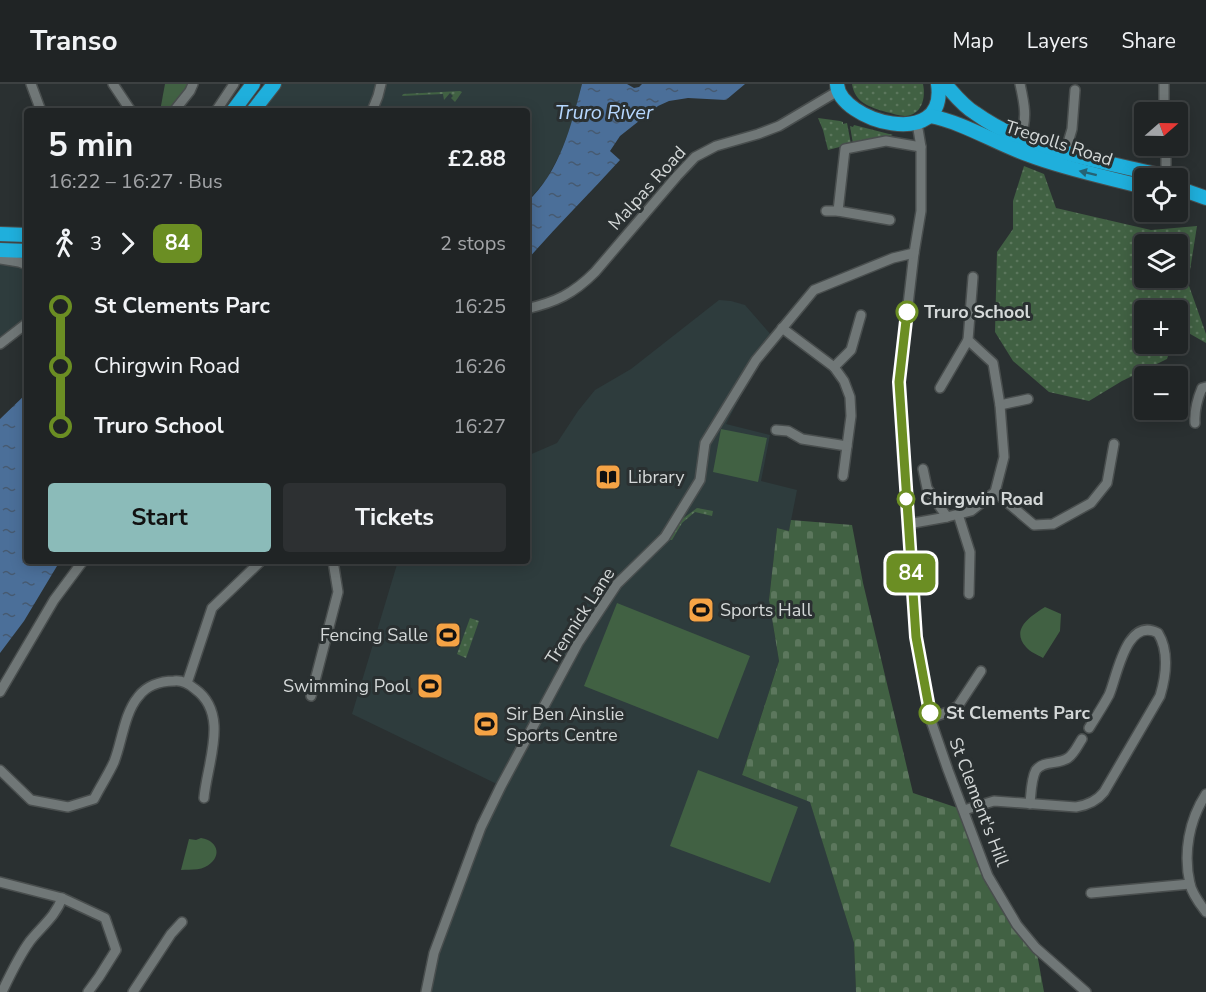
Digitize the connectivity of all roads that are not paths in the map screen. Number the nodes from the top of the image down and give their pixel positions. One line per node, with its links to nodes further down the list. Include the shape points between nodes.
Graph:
1 (31, 84): 15 (street)
2 (113, 84): 16 (street)
3 (194, 84): 17 (street)
4 (234, 84): 18 (street)
5 (253, 84): 19 (highway)
6 (274, 84): 20 (highway)
7 (381, 84): 21 (street)
8 (938, 84): 22 (highway, via 937,106)
9 (945, 84): 23 (highway, Tregolls Road, via 973,113)
10 (1020, 84): 23 (street, via 1025,116)
11 (1164, 84): 14 (street)
12 (837, 86): 22 (highway, Tregolls Road, via 852,108 879,120 907,124); 45 (street, Malpas Road, via 779,126 716,146 695,157 583,284 554,302)
13 (1076, 90): 25 (street, via 1072,131)
14 (1164, 102)
15 (40, 108)
16 (129, 108)
17 (176, 108)
18 (218, 108)
19 (235, 108)
20 (255, 108)
21 (373, 108)
22 (924, 119): 24 (street, St Clement's Hill); 28 (highway, Tregolls Road, one-way to 22, via 1029,156 948,120)
23 (1020, 137): 25 (highway, Tregolls Road)
24 (921, 147): 35 (street, via 886,141 845,149); 41 (street, St Clement's Hill, via 921,211)
25 (1065, 153): 26 (highway, Tregolls Road)
26 (1134, 170)
27 (1188, 183): 29 (highway)
28 (1134, 184)
29 (1206, 189)
30 (1188, 192): 31 (highway)
31 (1206, 198)
32 (1188, 200): 33 (highway)
33 (1206, 206)
34 (826, 211): 35 (street)
35 (838, 212): 36 (street)
36 (890, 220)
37 (0, 234): 38 (highway)
38 (24, 235)
39 (0, 250): 40 (highway)
40 (24, 250)
41 (914, 253): 48 (street, Trennick Lane, via 818,287); 65 (street, St Clement's Hill, via 899,382)
42 (0, 259): 43 (street)
43 (24, 264)
44 (973, 277): 49 (street)
45 (530, 308)
46 (861, 315): 51 (street, via 854,345)
47 (24, 325): 50 (street)
48 (782, 328): 51 (street); 91 (street, Trennick Lane, via 756,360 705,443 700,480 672,525 616,584 578,643 480,827 434,953)
49 (968, 340): 53 (street); 55 (street, via 993,363)
50 (0, 344)
51 (834, 367): 59 (street, via 850,397)
52 (1206, 387): 56 (street, via 1196,404)
53 (940, 388)
54 (1028, 399): 55 (street)
55 (1000, 405): 62 (street, via 1004,457)
56 (1195, 423)
57 (781, 441): 59 (street, via 779,430 802,439)
58 (1114, 444): 62 (street, via 1107,483 1091,503 1053,524 1034,525)
59 (847, 446): 61 (street)
60 (923, 469): 64 (street, via 927,488)
61 (843, 476)
62 (995, 492): 63 (street, via 971,511)
63 (958, 514): 64 (street); 69 (street, via 970,552)
64 (947, 517): 65 (street)
65 (908, 524): 74 (street, St Clement's Hill, via 916,637)
66 (80, 564): 72 (street)
67 (258, 564): 71 (street, via 212,608)
68 (333, 564): 73 (street, via 338,592)
69 (969, 594)
70 (981, 671): 74 (street, via 958,706)
71 (187, 683): 77 (street, via 158,683 139,695 132,705 114,763 94,799 68,807 31,800); 79 (street, via 202,694 214,723)
72 (0, 692)
73 (311, 696)
74 (930, 718): 81 (street, St Clement's Hill)
75 (1089, 728): 80 (street, via 1110,693 1124,650 1146,630 1158,633 1165,660 1160,696 1104,792 1095,801 1076,807)
76 (1082, 739): 80 (street, via 1069,758 1038,768)
77 (0, 770)
78 (1206, 794): 83 (street, via 1189,833)
79 (204, 798)
80 (1029, 804): 81 (street, via 994,801)
81 (964, 810): 92 (street, St Clement's Hill, via 988,876 1017,925 1036,948)
82 (0, 882): 85 (street)
83 (1190, 884): 84 (street); 86 (street)
84 (1091, 893)
85 (62, 898): 88 (street, via 25,949); 89 (street, via 105,918 116,950)
86 (1206, 912)
87 (182, 922): 90 (street)
88 (2, 992)
89 (88, 992)
90 (133, 992)
91 (426, 992)
92 (1086, 992)

